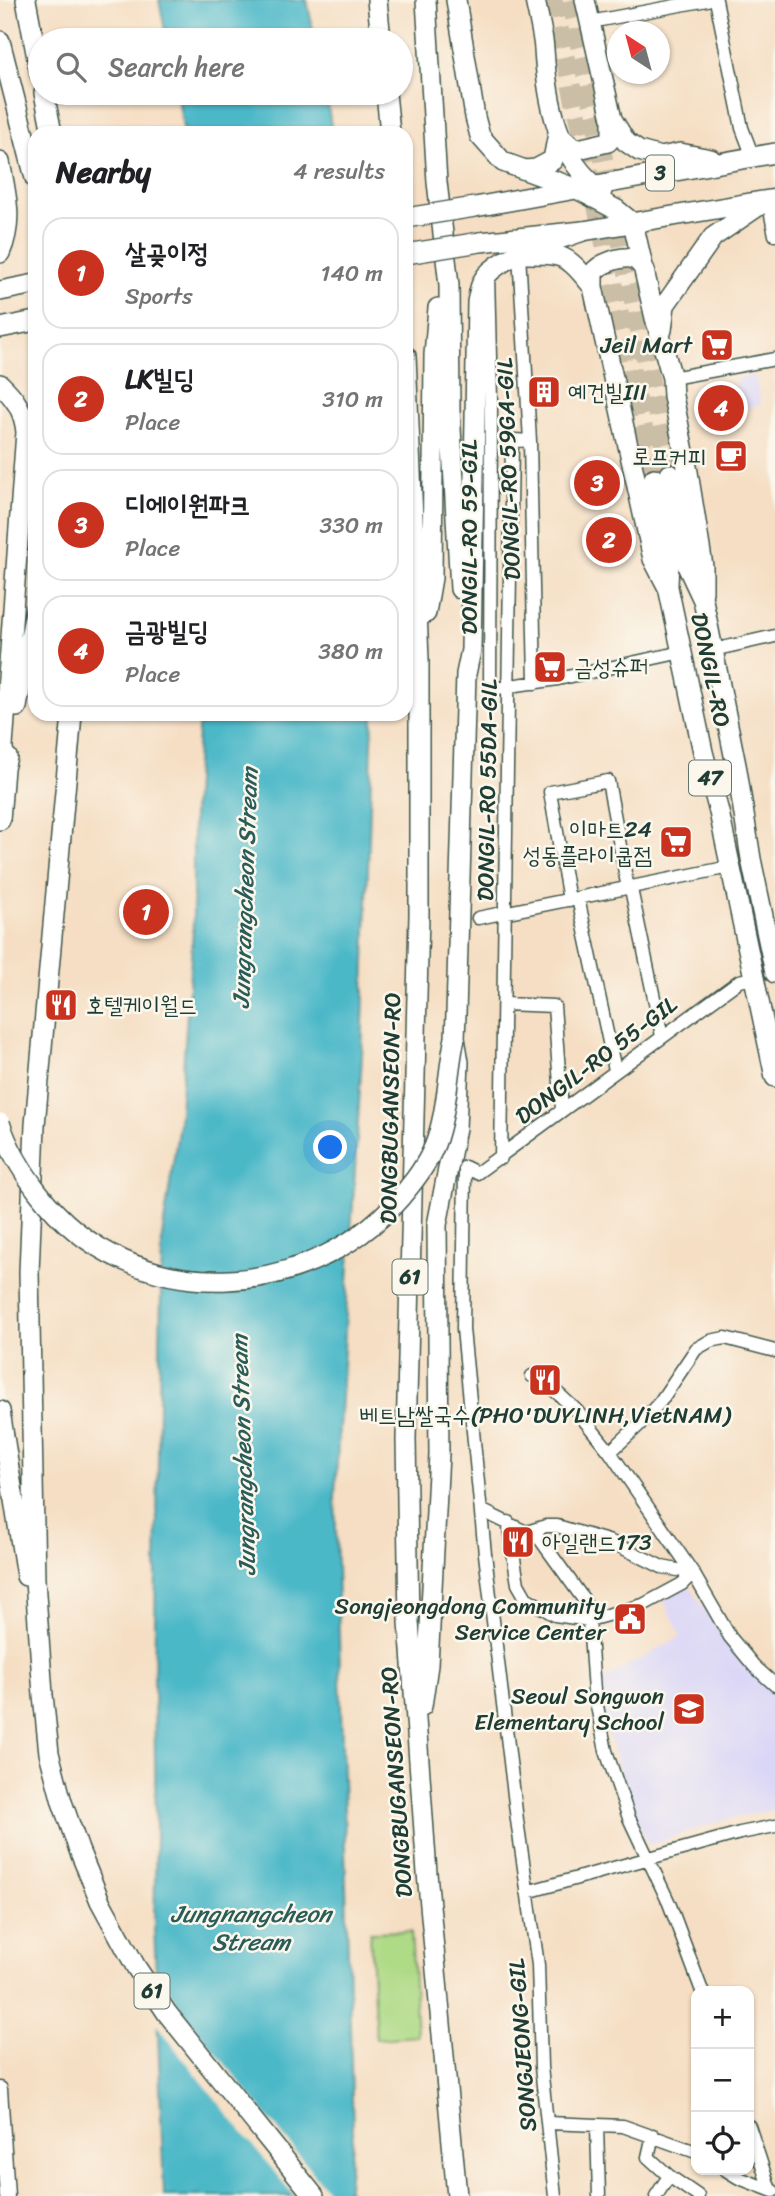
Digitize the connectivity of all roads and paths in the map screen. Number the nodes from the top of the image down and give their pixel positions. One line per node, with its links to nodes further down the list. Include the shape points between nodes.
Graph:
1 (26, 0): 10 (main road)
2 (377, 0): 11 (main road)
3 (426, 0): 30 (main road)
4 (456, 0): 24 (main road, via 480,136 503,162)
5 (535, 0): 18 (main road)
6 (585, 0): 9 (main road)
7 (707, 0): 9 (street)
8 (716, 0): 21 (street, via 742,128)
9 (590, 22): 15 (main road)
10 (31, 28)
11 (380, 28)
12 (0, 41): 19 (main road)
13 (46, 105): 16 (main road)
14 (387, 105): 17 (main road)
15 (612, 119): 18 (main road, via 608,142 573,148); 22 (main road, via 626,142 639,151)
16 (51, 126)
17 (389, 126)
18 (558, 133): 24 (main road, via 553,160); 25 (main road)
19 (28, 151)
20 (775, 153): 21 (main road, 3)
21 (753, 157): 22 (main road, 3)
22 (726, 161): 25 (main road, 3)
23 (0, 162): 34 (main road, via 9,214)
24 (524, 170): 25 (main road)
25 (585, 187): 27 (main road, bridge); 28 (main road); 29 (main road)
26 (771, 200): 28 (main road, 3); 32 (street); 44 (main road, via 713,237 666,305)
27 (413, 217)
28 (660, 218): 29 (main road, 3)
29 (633, 222): 31 (main road, 3); 37 (main road)
30 (442, 223): 56 (main road, via 442,284 433,355 432,578); 57 (main road, via 449,285 450,410)
31 (583, 231): 33 (main road); 36 (main road)
32 (775, 234)
33 (480, 242): 35 (main road, bridge); 36 (main road)
34 (0, 253)
35 (413, 253)
36 (519, 254): 38 (main road); 40 (main road, via 562,256); 48 (street, DONGIL-RO 59GA-GIL)
37 (645, 270): 40 (main road, via 630,258 601,265 593,273); 44 (main road)
38 (488, 274): 57 (main road, via 480,289 475,320 471,650); 59 (street, DONGIL-RO 59-GIL, via 490,689)
39 (28, 285): 41 (main road)
40 (593, 287): 50 (main road, via 653,559)
41 (0, 291)
42 (28, 322): 43 (main road)
43 (0, 328)
44 (662, 338): 46 (main road)
45 (775, 359): 46 (street)
46 (672, 378): 51 (main road, via 703,566)
47 (4, 387): 61 (main road, via 22,411 26,432)
48 (530, 441): 58 (street, DONGIL-RO 59GA-GIL); 59 (street, DONGIL-RO 55DA-GIL, via 512,443)
49 (413, 519): 56 (main road, DONGBUGANSEON-RO / 61)
50 (668, 587): 51 (main road, DONGIL-RO / 47, via 670,555 662,476); 55 (main road, DONGIL-RO / 47)
51 (702, 600): 53 (main road, DONGIL-RO / 47)
52 (775, 636): 53 (street)
53 (713, 650): 68 (main road, DONGIL-RO / 47)
54 (28, 651): 61 (main road)
55 (682, 652): 58 (street); 63 (main road, DONGIL-RO / 47)
56 (419, 659): 90 (main road, DONGBUGANSEON-RO / 61, via 407,1440)
57 (466, 674): 72 (main road)
58 (535, 683): 59 (street)
59 (509, 687): 66 (street, DONGIL-RO 55DA-GIL)
60 (71, 721): 88 (main road, 61, via 30,1219)
61 (4, 768): 62 (main road)
62 (0, 820)
63 (730, 867): 64 (street); 69 (main road, DONGIL-RO / 47)
64 (630, 889): 65 (street); 65 (street, via 608,781 550,792); 71 (street)
65 (574, 899): 66 (street); 73 (street)
66 (506, 913): 67 (street); 70 (street, DONGIL-RO 55DA-GIL)
67 (478, 918)
68 (775, 973)
69 (754, 978): 71 (street, DONGIL-RO 55-GIL, via 739,981); 74 (main road, DONGIL-RO / 47)
70 (504, 1004): 75 (street, via 554,1006); 77 (street, DONGIL-RO 55DA-GIL)
71 (662, 1036): 73 (street, DONGIL-RO 55-GIL)
72 (455, 1038): 76 (main road, bridge, via 440,1131 409,1187 350,1241 315,1262 274,1276 205,1281 160,1273 112,1254 76,1230 44,1200 10,1148); 90 (main road, via 459,1062 456,1128 436,1225 439,1454 428,1665)
73 (615, 1070): 75 (street, DONGIL-RO 55-GIL)
74 (775, 1077)
75 (562, 1110): 77 (street, DONGIL-RO 55-GIL)
76 (0, 1123)
77 (500, 1158): 78 (street, DONGIL-RO 55-GIL, via 477,1173)
78 (464, 1167): 83 (street, SONGJEONG-GIL, via 463,1329)
79 (775, 1351): 82 (street, via 725,1338 696,1349 660,1402)
80 (532, 1376): 82 (street, via 541,1378 576,1410)
81 (0, 1411): 88 (main road)
82 (610, 1452): 86 (street)
83 (481, 1510): 84 (street); 93 (street, SONGJEONG-GIL)
84 (508, 1522): 85 (street); 87 (street, via 518,1584 526,1598 555,1615)
85 (527, 1532): 86 (street, via 557,1526 611,1542 662,1567); 87 (street, via 540,1539 561,1565 584,1600)
86 (693, 1573): 87 (street, via 643,1605); 89 (street, via 730,1637)
87 (589, 1620): 92 (street, via 594,1691 606,1751)
88 (39, 1652): 105 (main road, 61, via 49,1753 62,1802 100,1901 167,2012)
89 (775, 1685)
90 (416, 1745): 106 (main road, DONGBUGANSEON-RO / 61)
91 (775, 1826): 92 (street)
92 (647, 1858): 93 (street); 94 (street)
93 (527, 1892): 96 (street, SONGJEONG-GIL, via 538,1965)
94 (700, 1986)
95 (0, 2089): 104 (street)
96 (548, 2123): 97 (street); 107 (street, SONGJEONG-GIL)
97 (597, 2126): 98 (street, via 623,2126); 108 (street)
98 (653, 2135): 100 (street); 102 (street, via 648,2157)
99 (754, 2140): 103 (street)
100 (691, 2150)
101 (737, 2175): 103 (street)
102 (668, 2176): 109 (street); 110 (street)
103 (773, 2191)
104 (7, 2196)
105 (314, 2196)
106 (457, 2196)
107 (555, 2196)
108 (599, 2196)
109 (656, 2196)
110 (698, 2196)

